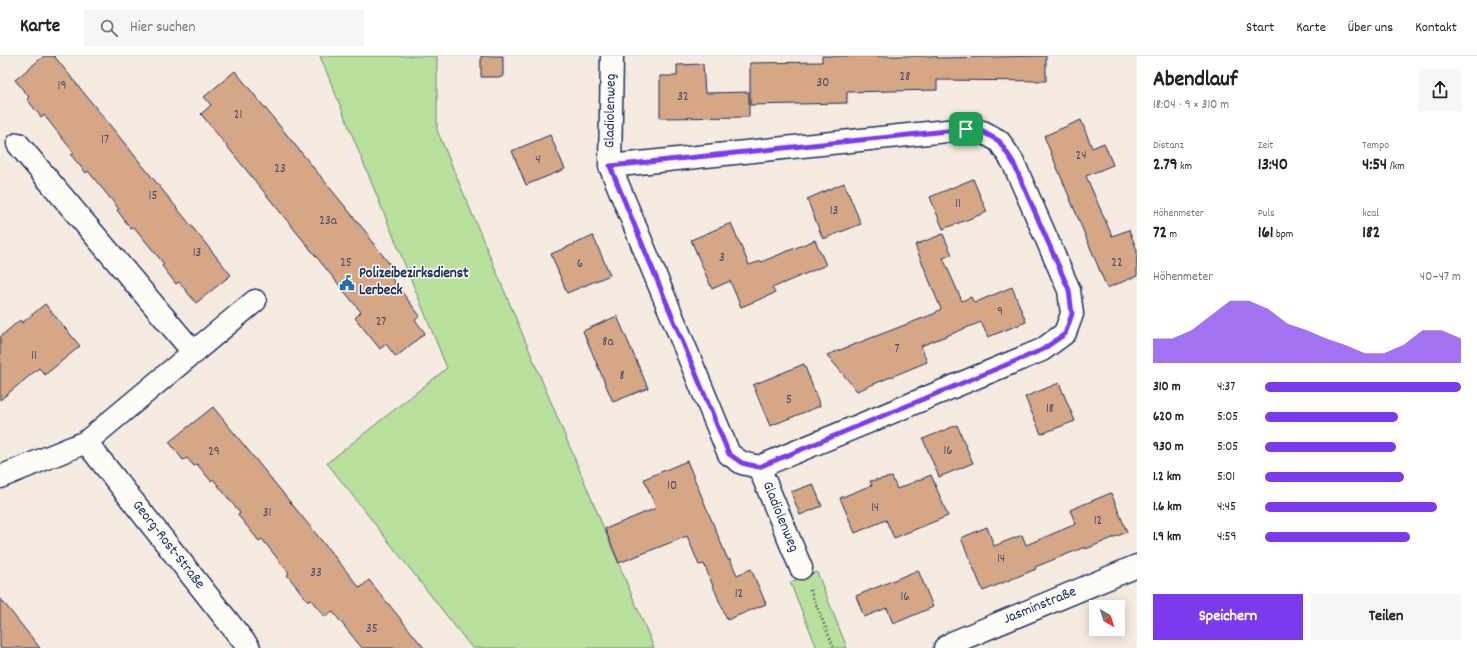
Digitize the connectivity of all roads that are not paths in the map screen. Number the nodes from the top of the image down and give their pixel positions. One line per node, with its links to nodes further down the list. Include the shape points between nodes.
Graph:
1 (612, 56): 3 (street, Gladiolenweg)
2 (18, 144): 5 (street)
3 (610, 166): 7 (street, Gladiolenweg, via 729,454 742,463); 7 (street, Gladiolenweg, via 966,129 983,132 999,141 1013,162 1069,290 1072,314 1065,334 1042,350)
4 (255, 301): 5 (street)
5 (194, 353): 6 (street)
6 (86, 442): 8 (street); 11 (street, Georg-Rost-Straße)
7 (759, 467): 10 (street, Gladiolenweg)
8 (0, 477)
9 (1137, 566): 12 (street, Jasminstraße)
10 (801, 568)
11 (249, 648)
12 (945, 648)

